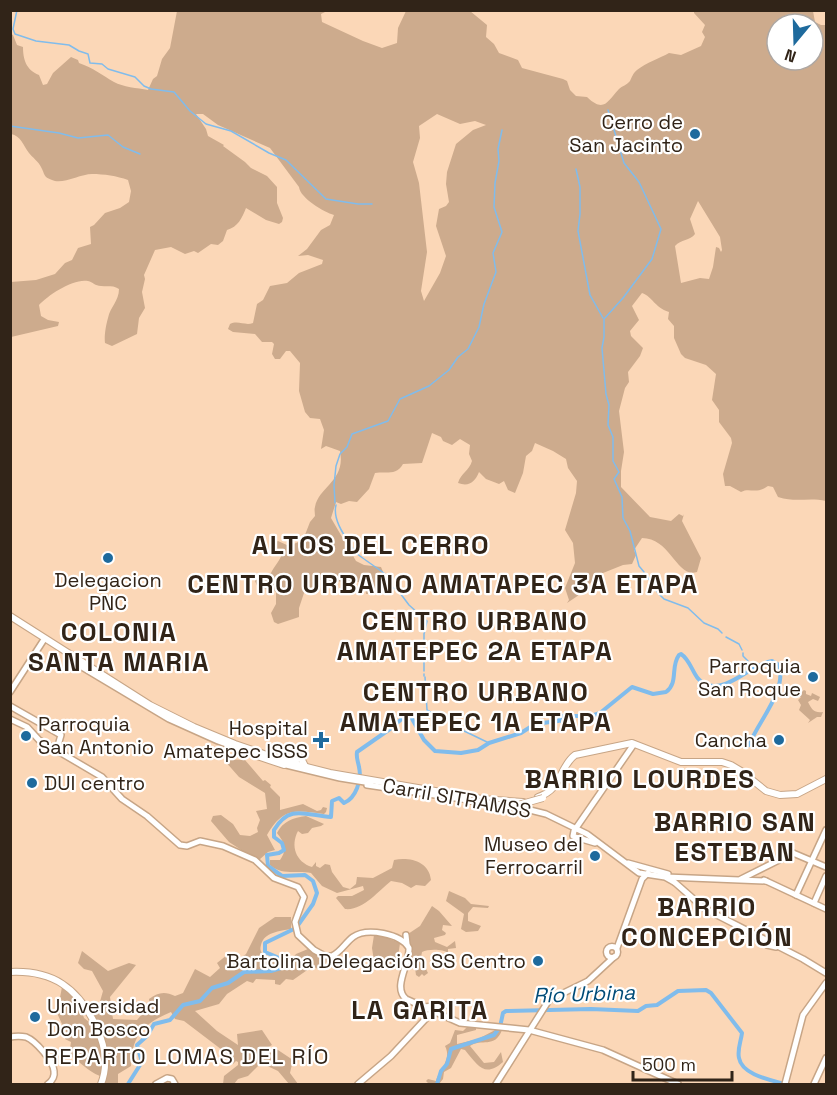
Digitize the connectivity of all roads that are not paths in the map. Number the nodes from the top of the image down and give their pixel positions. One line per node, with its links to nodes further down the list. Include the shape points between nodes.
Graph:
1 (11, 618): 2 (highway); 3 (highway, via 40,632)
2 (43, 641): 4 (highway); 5 (main road)
3 (67, 654): 10 (main road, Carril SITRAMSS, via 167,715); 12 (highway, via 179,720 229,742 289,762 301,758 305,767)
4 (77, 664): 10 (main road, Carril SITRAMSS, via 164,716); 12 (highway, via 143,705 219,742 298,769)
5 (10, 692)
6 (13, 708): 7 (main road); 9 (main road, via 62,736)
7 (10, 719): 9 (main road)
8 (634, 744): 11 (highway, via 682,764 723,764 740,771 772,795 800,793); 14 (highway, bridge, via 575,756 555,789 543,798 511,807); 15 (highway, via 575,754 556,786 542,796 521,803); 17 (main road)
9 (57, 749): 30 (main road, via 107,780 122,799 183,846 198,842 222,846 253,859 271,877 300,889 304,899 297,927 314,950 330,957 356,936)
10 (246, 751): 12 (main road, Carril SITRAMSS, via 299,769)
11 (826, 779)
12 (354, 780): 13 (highway)
13 (363, 782): 14 (highway); 17 (main road, Carril SITRAMSS, via 509,805 543,814)
14 (422, 792): 15 (highway)
15 (482, 799): 17 (main road, via 546,812)
16 (826, 830): 18 (main road)
17 (575, 831): 20 (main road, via 590,835); 20 (main road, Carril SITRAMSS, via 587,834 637,872); 21 (main road)
18 (813, 861): 19 (main road); 25 (main road, via 790,854); 27 (main road)
19 (826, 867)
20 (646, 872): 21 (main road); 23 (main road); 24 (main road); 33 (main road)
21 (638, 874): 33 (main road, via 640,879)
22 (826, 876): 28 (main road)
23 (664, 877): 24 (main road); 37 (main road, via 705,910)
24 (675, 878): 25 (main road); 26 (main road); 37 (main road, via 704,907); 37 (main road, via 704,908)
25 (741, 879): 26 (main road)
26 (766, 881): 27 (main road)
27 (796, 895): 28 (main road)
28 (814, 903): 29 (main road)
29 (826, 909)
30 (373, 933): 31 (main road); 35 (main road, via 404,944)
31 (392, 936): 32 (main road); 32 (main road, via 405,935)
32 (407, 944): 35 (main road)
33 (613, 948): 34 (main road, via 607,951); 34 (main road, via 618,953)
34 (611, 956): 42 (main road, via 593,977 557,995 540,1010)
35 (407, 958): 39 (main road, via 401,993)
36 (10, 974): 46 (highway, via 49,979 68,989 81,1003 103,1048)
37 (826, 974)
38 (826, 983): 52 (main road, via 803,1014)
39 (427, 1010): 40 (main road); 40 (main road, via 446,1005 441,1012); 41 (main road)
40 (446, 1018): 41 (main road, via 433,1016); 42 (main road)
41 (423, 1020): 49 (main road, via 391,1056)
42 (528, 1030): 50 (main road); 51 (main road, via 614,1054)
43 (10, 1037): 45 (main road, via 30,1039 50,1061 54,1076)
44 (826, 1058): 53 (main road)
45 (48, 1084)
46 (100, 1084)
47 (156, 1084): 48 (main road, via 167,1078)
48 (175, 1084)
49 (358, 1084)
50 (494, 1084)
51 (678, 1084)
52 (785, 1084)
53 (814, 1084)

